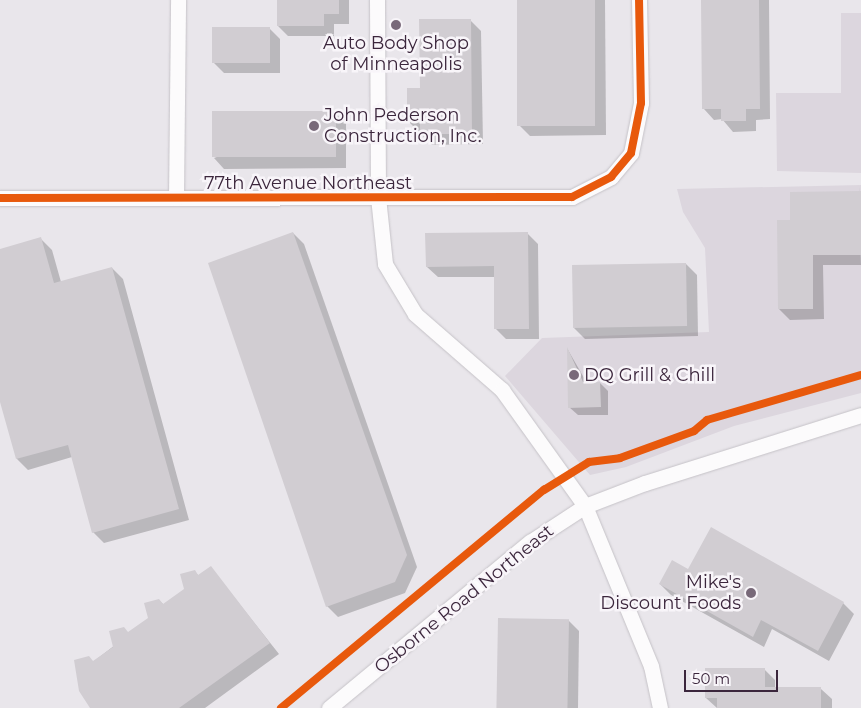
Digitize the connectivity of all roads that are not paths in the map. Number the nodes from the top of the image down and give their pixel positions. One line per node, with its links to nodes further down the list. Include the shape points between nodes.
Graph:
1 (178, 0): 6 (street)
2 (377, 0): 4 (street)
3 (639, 0): 4 (street, 77th Avenue Northeast, via 641,103 631,153 612,177 572,197)
4 (378, 197): 6 (street, 77th Avenue Northeast); 8 (street, via 385,264 415,314 502,390)
5 (0, 198): 6 (street, 77th Avenue Northeast)
6 (176, 198)
7 (861, 415): 8 (street, Osborne Road Northeast, via 645,483)
8 (585, 506): 9 (street, Osborne Road Northeast, via 530,542); 10 (street, via 651,666)
9 (328, 708)
10 (660, 708)

